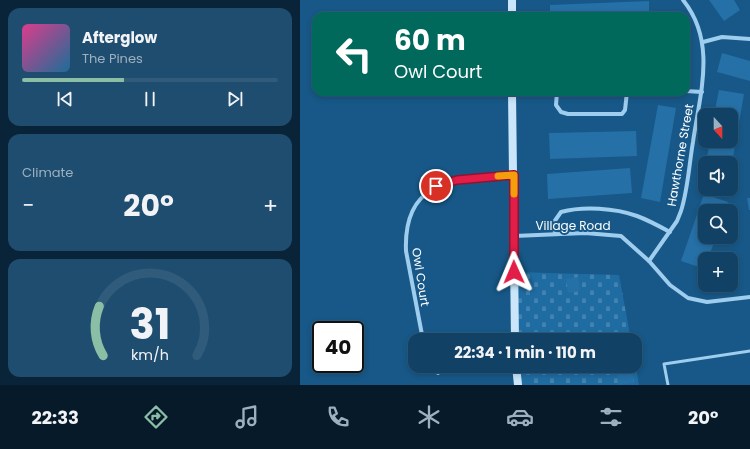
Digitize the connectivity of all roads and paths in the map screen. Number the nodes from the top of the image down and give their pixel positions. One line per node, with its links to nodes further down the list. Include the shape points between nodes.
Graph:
1 (512, 0): 3 (street)
2 (684, 0): 5 (street, Hawthorne Street, via 694,15)
3 (512, 12)
4 (750, 39): 5 (street, via 722,37)
5 (703, 42): 7 (street, Hawthorne Street)
6 (690, 91): 7 (street)
7 (702, 92): 12 (street, Hawthorne Street, via 684,201)
8 (512, 96): 11 (street)
9 (557, 96): 10 (street, via 556,105 561,112 568,114 622,114)
10 (627, 96)
11 (514, 175): 14 (street); 17 (street, Owl Court, via 447,182 427,193 412,212 406,230 406,250)
12 (670, 232): 13 (street, via 636,216 618,211 582,210 560,212 554,222); 15 (street, Hawthorne Street)
13 (555, 234): 14 (street, Village Road); 15 (street, Village Road, via 621,236)
14 (514, 236): 18 (street)
15 (649, 261): 16 (street, Village Road, via 670,285 688,298 707,302)
16 (750, 297)
17 (422, 333)
18 (514, 333)
19 (750, 351): 22 (lane, via 664,364)
20 (517, 373): 21 (street)
21 (518, 385)
22 (668, 385)

